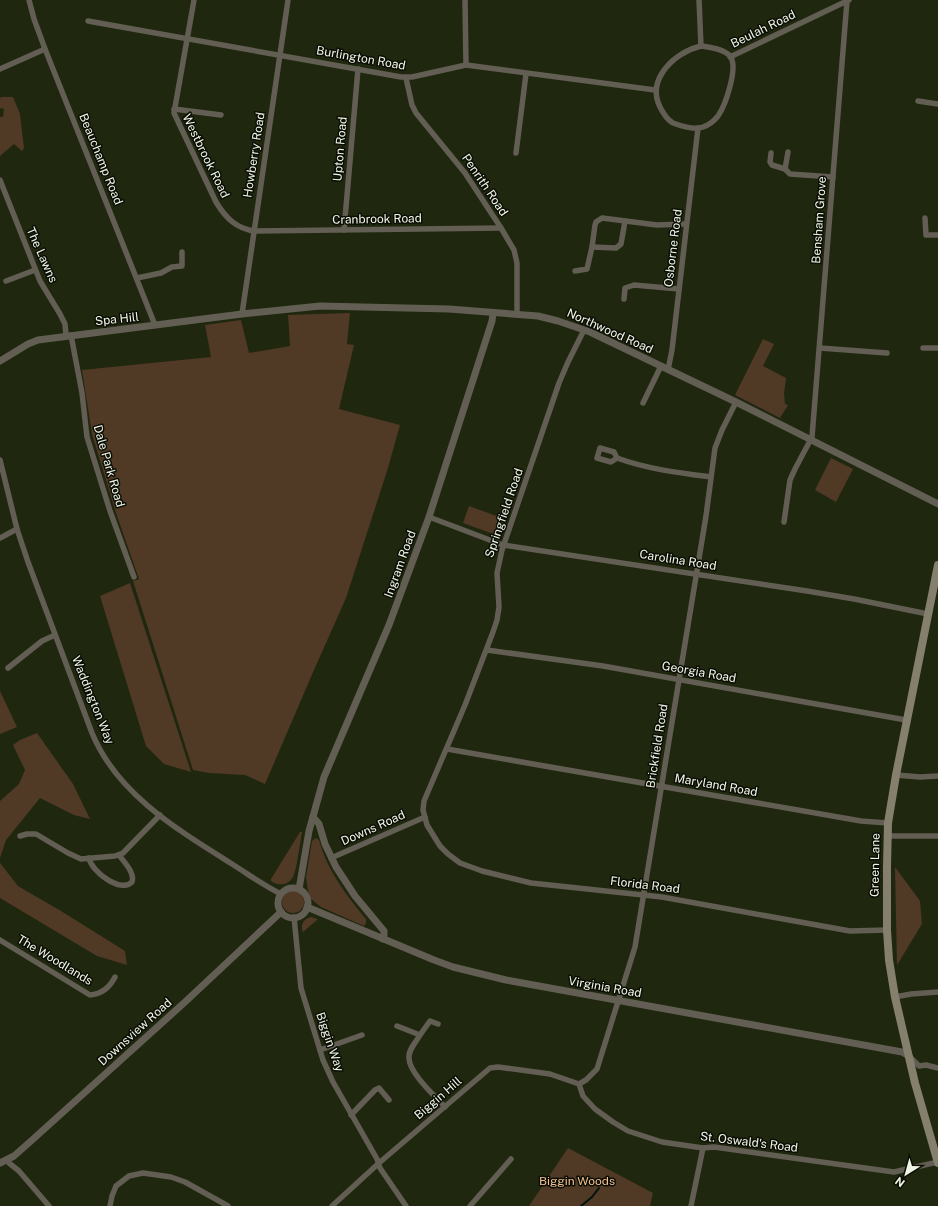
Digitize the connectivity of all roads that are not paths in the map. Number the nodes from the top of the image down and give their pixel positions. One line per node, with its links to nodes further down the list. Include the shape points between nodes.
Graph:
1 (29, 0): 10 (street, Beauchamp Road)
2 (194, 0): 8 (street, Westbrook Road)
3 (288, 0): 11 (street, Howberry Road)
4 (465, 0): 13 (street)
5 (699, 0): 9 (street)
6 (848, 0): 12 (street, Beulah Road); 28 (street, Bensham Grove)
7 (88, 20): 8 (street, Burlington Road)
8 (188, 39): 11 (street, Burlington Road); 21 (street, Westbrook Road)
9 (701, 46): 12 (street, via 723,52); 18 (street, via 684,53 670,63 660,76)
10 (45, 49): 14 (street); 41 (street, Beauchamp Road)
11 (280, 56): 15 (street, Burlington Road); 35 (street, Howberry Road)
12 (730, 57): 23 (street, via 733,64 732,78 722,110 713,121)
13 (466, 65): 16 (street, Burlington Road); 17 (street, Burlington Road)
14 (0, 69)
15 (358, 69): 17 (street, Burlington Road); 34 (street, Upton Road)
16 (526, 74): 18 (street, Burlington Road); 25 (street)
17 (406, 78): 33 (street, Penrith Road, via 416,113 460,167)
18 (655, 90): 23 (street, via 659,106 668,119 676,124)
19 (918, 101): 20 (street)
20 (938, 104)
21 (174, 109): 22 (street); 35 (street, Westbrook Road, via 174,116 220,209 234,224)
22 (221, 115)
23 (698, 128): 32 (street, Osborne Road)
24 (788, 152): 27 (street)
25 (516, 153)
26 (771, 153): 27 (street, via 772,165)
27 (785, 169): 28 (street, via 790,174)
28 (833, 178): 51 (street, Bensham Grove)
29 (0, 180): 39 (street, The Lawns)
30 (925, 218): 36 (street, via 926,235)
31 (625, 221): 32 (street, via 657,225); 37 (street, via 619,247); 37 (street, via 602,218 599,220 595,225)
32 (686, 224): 43 (street, Osborne Road)
33 (501, 228): 34 (street, Cranbrook Road); 47 (street, Penrith Road, via 517,258)
34 (344, 230): 35 (street, Cranbrook Road)
35 (253, 231): 45 (street, Howberry Road)
36 (938, 235)
37 (592, 246): 40 (street, via 586,269)
38 (182, 252): 41 (street, via 182,266)
39 (35, 270): 42 (street); 50 (street, The Lawns, via 60,314)
40 (575, 272)
41 (137, 278): 48 (street, Beauchamp Road)
42 (6, 281)
43 (679, 289): 44 (street, via 627,286); 57 (street, Osborne Road)
44 (624, 299)
45 (242, 314): 46 (street, Northwood Road, via 320,306 449,309); 48 (street, Spa Hill)
46 (493, 314): 47 (street, Northwood Road); 65 (street, Ingram Road)
47 (517, 314): 49 (street, Northwood Road, via 558,321)
48 (155, 325): 50 (street, Spa Hill)
49 (584, 330): 56 (street, Northwood Road); 69 (street, Springfield Road, via 559,383)
50 (68, 335): 55 (street, Spa Hill, via 33,341); 72 (street, Dale Park Road, via 82,393 87,437)
51 (820, 348): 54 (street); 60 (street, Bensham Grove)
52 (923, 348): 53 (street)
53 (938, 348)
54 (887, 353)
55 (0, 361)
56 (661, 366): 57 (street, Northwood Road); 59 (street)
57 (668, 370): 58 (street, Northwood Road)
58 (736, 402): 60 (street, Northwood Road); 63 (street, Brickfield Road, via 717,441)
59 (643, 403)
60 (810, 439): 64 (street, Northwood Road); 66 (street, Bensham Grove, via 790,480)
61 (617, 458): 63 (street, via 659,470)
62 (0, 460): 67 (street, Waddington Way)
63 (711, 477): 71 (street, Brickfield Road)
64 (938, 504)
65 (429, 517): 69 (street, Carolina Road); 84 (street, Ingram Road, via 373,665 324,777)
66 (784, 522)
67 (17, 529): 68 (street); 74 (street, Waddington Way)
68 (0, 538)
69 (503, 544): 71 (street, Carolina Road); 75 (street, Springfield Road, via 497,573 498,614)
70 (938, 565): 73 (main road, Green Lane)
71 (696, 573): 73 (street, Carolina Road, via 854,598); 77 (street, Brickfield Road)
72 (134, 577)
73 (928, 614): 78 (main road, Green Lane)
74 (55, 635): 76 (street, via 42,641); 83 (street, Waddington Way, via 92,733 105,758 127,787)
75 (487, 650): 77 (street, Georgia Road); 79 (street, Springfield Road)
76 (8, 668)
77 (679, 679): 78 (street, Georgia Road); 82 (street, Brickfield Road)
78 (906, 720): 80 (main road, Green Lane)
79 (447, 749): 82 (street, Maryland Road); 85 (street, Springfield Road, via 424,800)
80 (896, 775): 81 (street); 86 (main road, Green Lane)
81 (938, 776)
82 (662, 787): 86 (street, Maryland Road, via 861,821); 95 (street, Brickfield Road)
83 (160, 815): 90 (street); 94 (street, Waddington Way, via 202,845)
84 (313, 817): 92 (street, via 319,824); 93 (street, Ingram Road)
85 (425, 817): 92 (street, Downs Road); 95 (street, Florida Road, via 430,832 444,850 460,863 482,872 531,883)
86 (888, 823): 88 (main road, Green Lane)
87 (20, 836): 91 (street, via 36,834 74,856)
88 (887, 836): 89 (street); 99 (main road, Green Lane)
89 (938, 836)
90 (120, 855): 91 (street); 91 (street, via 133,877 127,886 120,886 102,875 92,866)
91 (89, 858)
92 (331, 858): 100 (street, via 355,896 384,931)
93 (299, 889): 94 (street, via 288,889); 96 (street, via 307,897)
94 (281, 894): 97 (street, via 278,903)
95 (644, 894): 99 (street, Florida Road, via 850,931); 105 (street, Brickfield Road, via 635,947)
96 (307, 907): 98 (street, via 303,914); 100 (street, Virginia Road)
97 (282, 912): 98 (street); 118 (street, Downsview Road, via 117,1064)
98 (294, 917): 110 (street, Biggin Way, via 302,988)
99 (887, 930): 104 (main road, Green Lane)
100 (383, 939): 105 (street, Virginia Road, via 428,958 479,974)
101 (0, 940): 102 (street, The Woodlands, via 90,995 105,990)
102 (115, 976)
103 (938, 992): 104 (street)
104 (895, 997): 111 (main road, Green Lane)
105 (619, 1001): 111 (street, Virginia Road, via 902,1052); 113 (street, Brickfield Road, via 597,1069)
106 (438, 1024): 109 (street, via 430,1021)
107 (397, 1026): 109 (street)
108 (362, 1035): 110 (street)
109 (420, 1035): 115 (street, via 410,1053 410,1064 417,1076)
110 (320, 1050): 116 (street, Biggin Way, via 333,1082)
111 (909, 1056): 112 (street, via 919,1066); 122 (main road, Green Lane)
112 (938, 1068)
113 (579, 1084): 115 (street, Biggin Hill, via 550,1074 492,1068); 117 (street, St. Oswald's Road, via 588,1103 604,1117 620,1126 651,1139)
114 (389, 1100): 116 (street, via 379,1088)
115 (445, 1107): 121 (street, Biggin Hill)
116 (351, 1115): 121 (street, Biggin Way)
117 (703, 1148): 122 (street, St. Oswald's Road, via 714,1147 894,1172); 129 (street)
118 (8, 1159): 120 (street, Downsview Road); 123 (street, via 9,1164 19,1171)
119 (511, 1159): 128 (street)
120 (0, 1163)
121 (379, 1163): 126 (street, Biggin Hill); 127 (street, Biggin Way)
122 (938, 1163)
123 (49, 1206)
124 (110, 1206): 125 (street, via 116,1186 129,1176 142,1173 185,1182)
125 (228, 1206)
126 (332, 1206)
127 (406, 1206)
128 (470, 1206)
129 (691, 1206)

